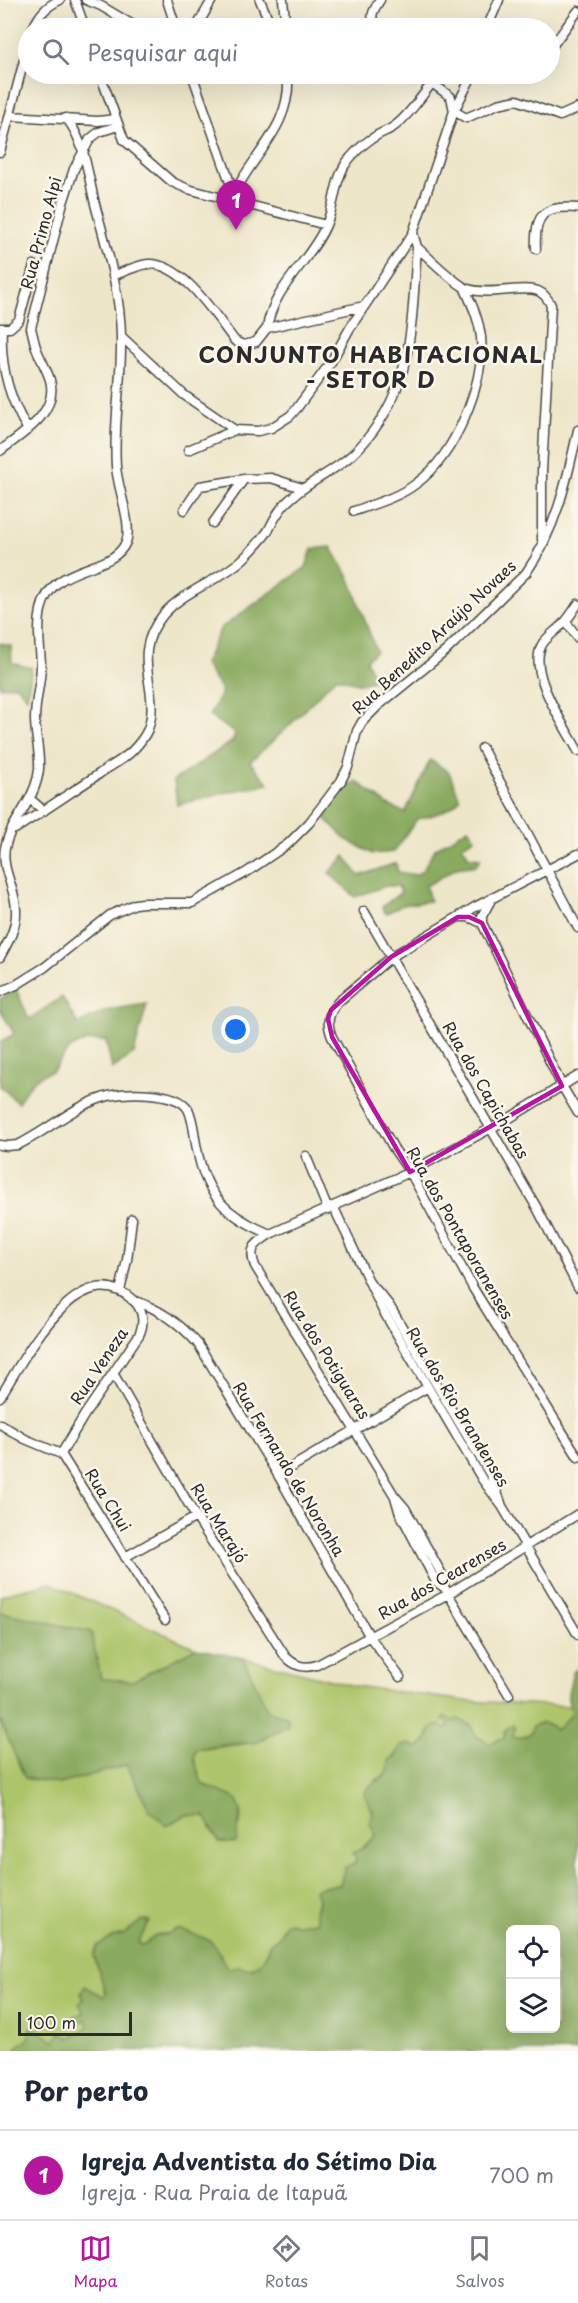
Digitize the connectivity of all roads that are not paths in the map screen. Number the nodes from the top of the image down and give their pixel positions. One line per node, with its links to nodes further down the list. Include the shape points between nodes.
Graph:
1 (60, 0): 11 (street)
2 (75, 0): 12 (street)
3 (86, 0): 13 (street)
4 (167, 0): 14 (street)
5 (212, 0): 15 (street)
6 (260, 0): 16 (street)
7 (283, 0): 17 (street)
8 (381, 0): 18 (street)
9 (499, 0): 19 (street)
10 (578, 11): 20 (street)
11 (38, 18)
12 (81, 18)
13 (121, 18)
14 (173, 18)
15 (201, 18)
16 (268, 18)
17 (284, 18)
18 (371, 18)
19 (491, 18)
20 (560, 34)
21 (18, 82): 30 (street)
22 (103, 84): 32 (street)
23 (195, 84): 35 (street)
24 (288, 84): 35 (street, via 283,115 275,132)
25 (431, 84): 37 (street, via 395,126 351,156 343,167)
26 (433, 84): 29 (street, via 451,97)
27 (468, 84): 29 (street)
28 (578, 108): 29 (street, via 560,116 517,100 466,118)
29 (454, 111): 38 (street)
30 (9, 116): 31 (street); 34 (street)
31 (66, 118): 32 (street); 33 (street)
32 (117, 123): 33 (street, Rua Primo Alpi, via 90,139); 35 (street, via 124,141 172,182)
33 (82, 151): 42 (street); 48 (street, Rua Primo Alpi, via 62,206 31,328 51,390 50,402)
34 (0, 152)
35 (233, 197): 37 (street)
36 (578, 208): 40 (street, via 557,207 542,215 535,230)
37 (326, 225): 46 (street, via 317,244 278,294)
38 (413, 233): 39 (street); 44 (street)
39 (417, 247): 43 (street); 54 (street, via 408,350 400,383 356,451)
40 (536, 249)
41 (34, 265): 45 (street, via 19,320 10,328)
42 (113, 276): 46 (street, via 146,264 168,267 195,291 235,341 243,345 255,342); 47 (street)
43 (465, 289): 56 (street, via 477,314 481,351 477,381 456,433 438,463 416,484); 58 (street, via 488,293 539,291 551,305)
44 (364, 306): 46 (street); 49 (street, via 331,362 290,416 271,428)
45 (1, 328): 48 (street, via 5,377)
46 (267, 328)
47 (122, 337): 49 (street, via 183,395); 64 (street, via 115,440 117,484 129,532 118,552 61,579 44,600 39,622 41,665 35,721 39,770)
48 (28, 430): 52 (street, Rua Primo Alpi)
49 (235, 430): 51 (street)
50 (578, 430): 58 (street, Rua Benedito Araújo Novaes, via 563,495)
51 (188, 450)
52 (0, 451)
53 (244, 479): 54 (street, via 278,479); 55 (street, via 200,486); 57 (street)
54 (302, 488): 65 (street, via 276,514 268,531 244,558 171,607 157,623 146,654 151,713 148,730 141,740 132,751)
55 (184, 510)
56 (354, 511)
57 (213, 523)
58 (542, 546): 76 (street, Rua Benedito Araújo Novaes, via 526,573 446,651 362,722 341,781 288,844 198,901 143,903 117,912 95,925 45,967)
59 (578, 604): 60 (street)
60 (566, 622): 61 (street); 63 (street, via 539,651 540,672)
61 (578, 638)
62 (482, 748): 68 (street)
63 (578, 751)
64 (30, 799): 65 (street); 66 (street)
65 (44, 811): 66 (street)
66 (13, 830): 74 (street, via 4,857 16,918)
67 (578, 854): 68 (street)
68 (546, 869): 69 (street); 73 (street)
69 (492, 897): 71 (street); 72 (street)
70 (364, 911): 75 (street, Rua dos Capichabas)
71 (458, 917): 72 (street); 75 (street)
72 (482, 923): 78 (street)
73 (578, 928)
74 (0, 957)
75 (391, 957): 80 (street, Rua dos Capichabas); 83 (street, Rua dos Pontaporanenses, via 338,1002 328,1019 332,1037)
76 (0, 992)
77 (578, 1076): 78 (street)
78 (562, 1086): 79 (street); 80 (street)
79 (578, 1113)
80 (491, 1128): 83 (street); 88 (street, Rua dos Capichabas)
81 (0, 1144): 86 (street, via 18,1145 104,1097 125,1094 179,1100 191,1118 200,1166 210,1187 232,1215)
82 (306, 1156): 84 (street)
83 (410, 1172): 84 (street); 97 (street, Rua dos Pontaporanenses, via 472,1288)
84 (331, 1209): 86 (street); 87 (street)
85 (132, 1219): 89 (street)
86 (270, 1234): 95 (street, Rua dos Potiguaras, via 253,1248 255,1266)
87 (366, 1279): 92 (street, Rua dos Rio Brandenses); 99 (street, Rua dos Rio Brandenses, via 389,1305 491,1476)
88 (578, 1287)
89 (120, 1291): 90 (street); 93 (street, via 99,1288 61,1307)
90 (132, 1300): 91 (street, Rua Veneza, via 141,1309 142,1327); 98 (street, Rua Fernando de Noronha, via 153,1306 192,1337)
91 (113, 1373): 96 (street, Rua Veneza); 101 (street, Rua Marajó)
92 (428, 1387): 95 (street); 99 (street, Rua dos Rio Brandenses)
93 (0, 1396)
94 (0, 1424): 96 (street)
95 (356, 1430): 98 (street); 104 (street, Rua dos Potiguaras, via 394,1495 436,1582)
96 (61, 1454): 103 (street, Rua Chui)
97 (578, 1457)
98 (278, 1475): 107 (street, Rua Fernando de Noronha)
99 (502, 1506): 102 (street)
100 (578, 1514): 102 (street, Rua dos Cearenses)
101 (196, 1517): 103 (street); 108 (street, Rua Marajó, via 285,1656 302,1668)
102 (526, 1548): 104 (street, Rua dos Cearenses); 106 (street)
103 (125, 1557): 105 (street, Rua Chui)
104 (446, 1590): 107 (street, Rua dos Cearenses); 110 (street, Rua dos Potiguaras)
105 (165, 1620)
106 (578, 1635)
107 (370, 1637): 108 (street, Rua dos Cearenses); 109 (street, Rua Fernando de Noronha)
108 (317, 1665)
109 (400, 1677)
110 (509, 1695)

